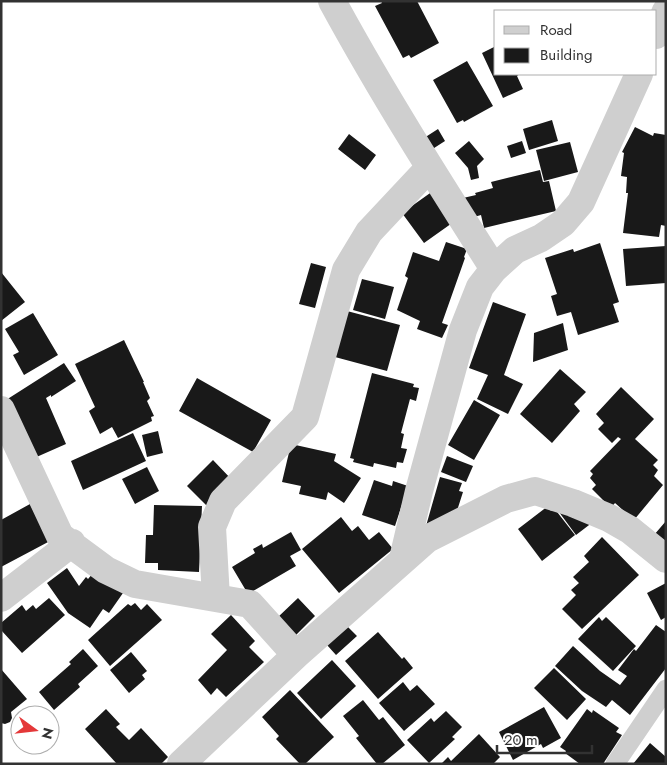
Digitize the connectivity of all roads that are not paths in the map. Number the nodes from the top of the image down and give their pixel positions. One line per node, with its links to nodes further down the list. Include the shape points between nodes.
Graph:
1 (332, 1): 5 (street)
2 (666, 11): 3 (street)
3 (657, 32)
4 (639, 75): 6 (street, via 581,202 563,223 515,250)
5 (429, 168): 6 (street); 12 (street, via 369,232 346,270 305,417 224,501 212,528)
6 (494, 269): 9 (street, via 480,286 463,330)
7 (1, 410): 8 (street, via 60,536)
8 (72, 544): 11 (street); 12 (street, via 106,570 135,584)
9 (403, 559): 10 (street, via 427,539 449,527 506,500 536,491 609,518 630,530); 13 (street)
10 (666, 559)
11 (1, 598)
12 (216, 598): 13 (street, via 250,604)
13 (296, 655): 15 (street)
14 (666, 689): 16 (lane)
15 (181, 764)
16 (615, 764)

